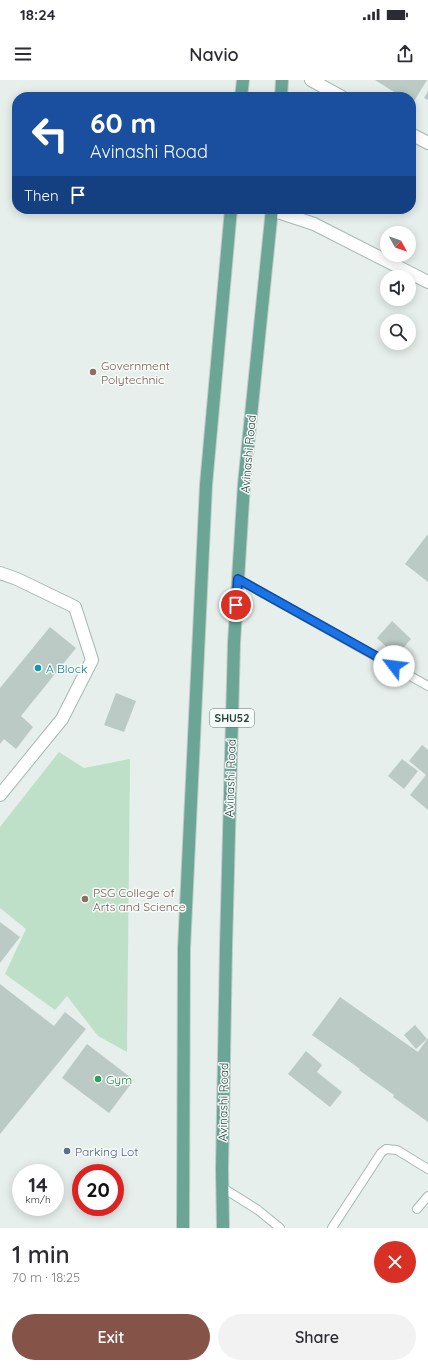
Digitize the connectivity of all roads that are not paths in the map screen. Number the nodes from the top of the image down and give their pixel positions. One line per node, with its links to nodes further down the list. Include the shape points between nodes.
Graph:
1 (243, 80): 4 (main road)
2 (282, 80): 5 (main road)
3 (311, 80): 6 (street)
4 (242, 92)
5 (281, 92)
6 (333, 92)
7 (416, 137): 8 (street)
8 (428, 143)
9 (231, 214): 21 (main road, SHU52, via 206,485 184,949)
10 (271, 214): 14 (main road, Avinashi Road / SHU52, via 244,484)
11 (286, 214): 12 (street, via 314,224)
12 (428, 282)
13 (0, 573): 16 (street, via 75,606 92,660 62,719)
14 (238, 579): 15 (lane); 18 (main road, Avinashi Road / SHU52, via 228,883)
15 (428, 686)
16 (0, 795)
17 (428, 1169): 24 (lane, via 397,1150 386,1149 381,1152)
18 (223, 1188): 22 (main road, Avinashi Road / SHU52); 23 (lane, via 258,1210)
19 (428, 1196): 20 (lane)
20 (417, 1209)
21 (183, 1228)
22 (224, 1228)
23 (280, 1228)
24 (332, 1228)

